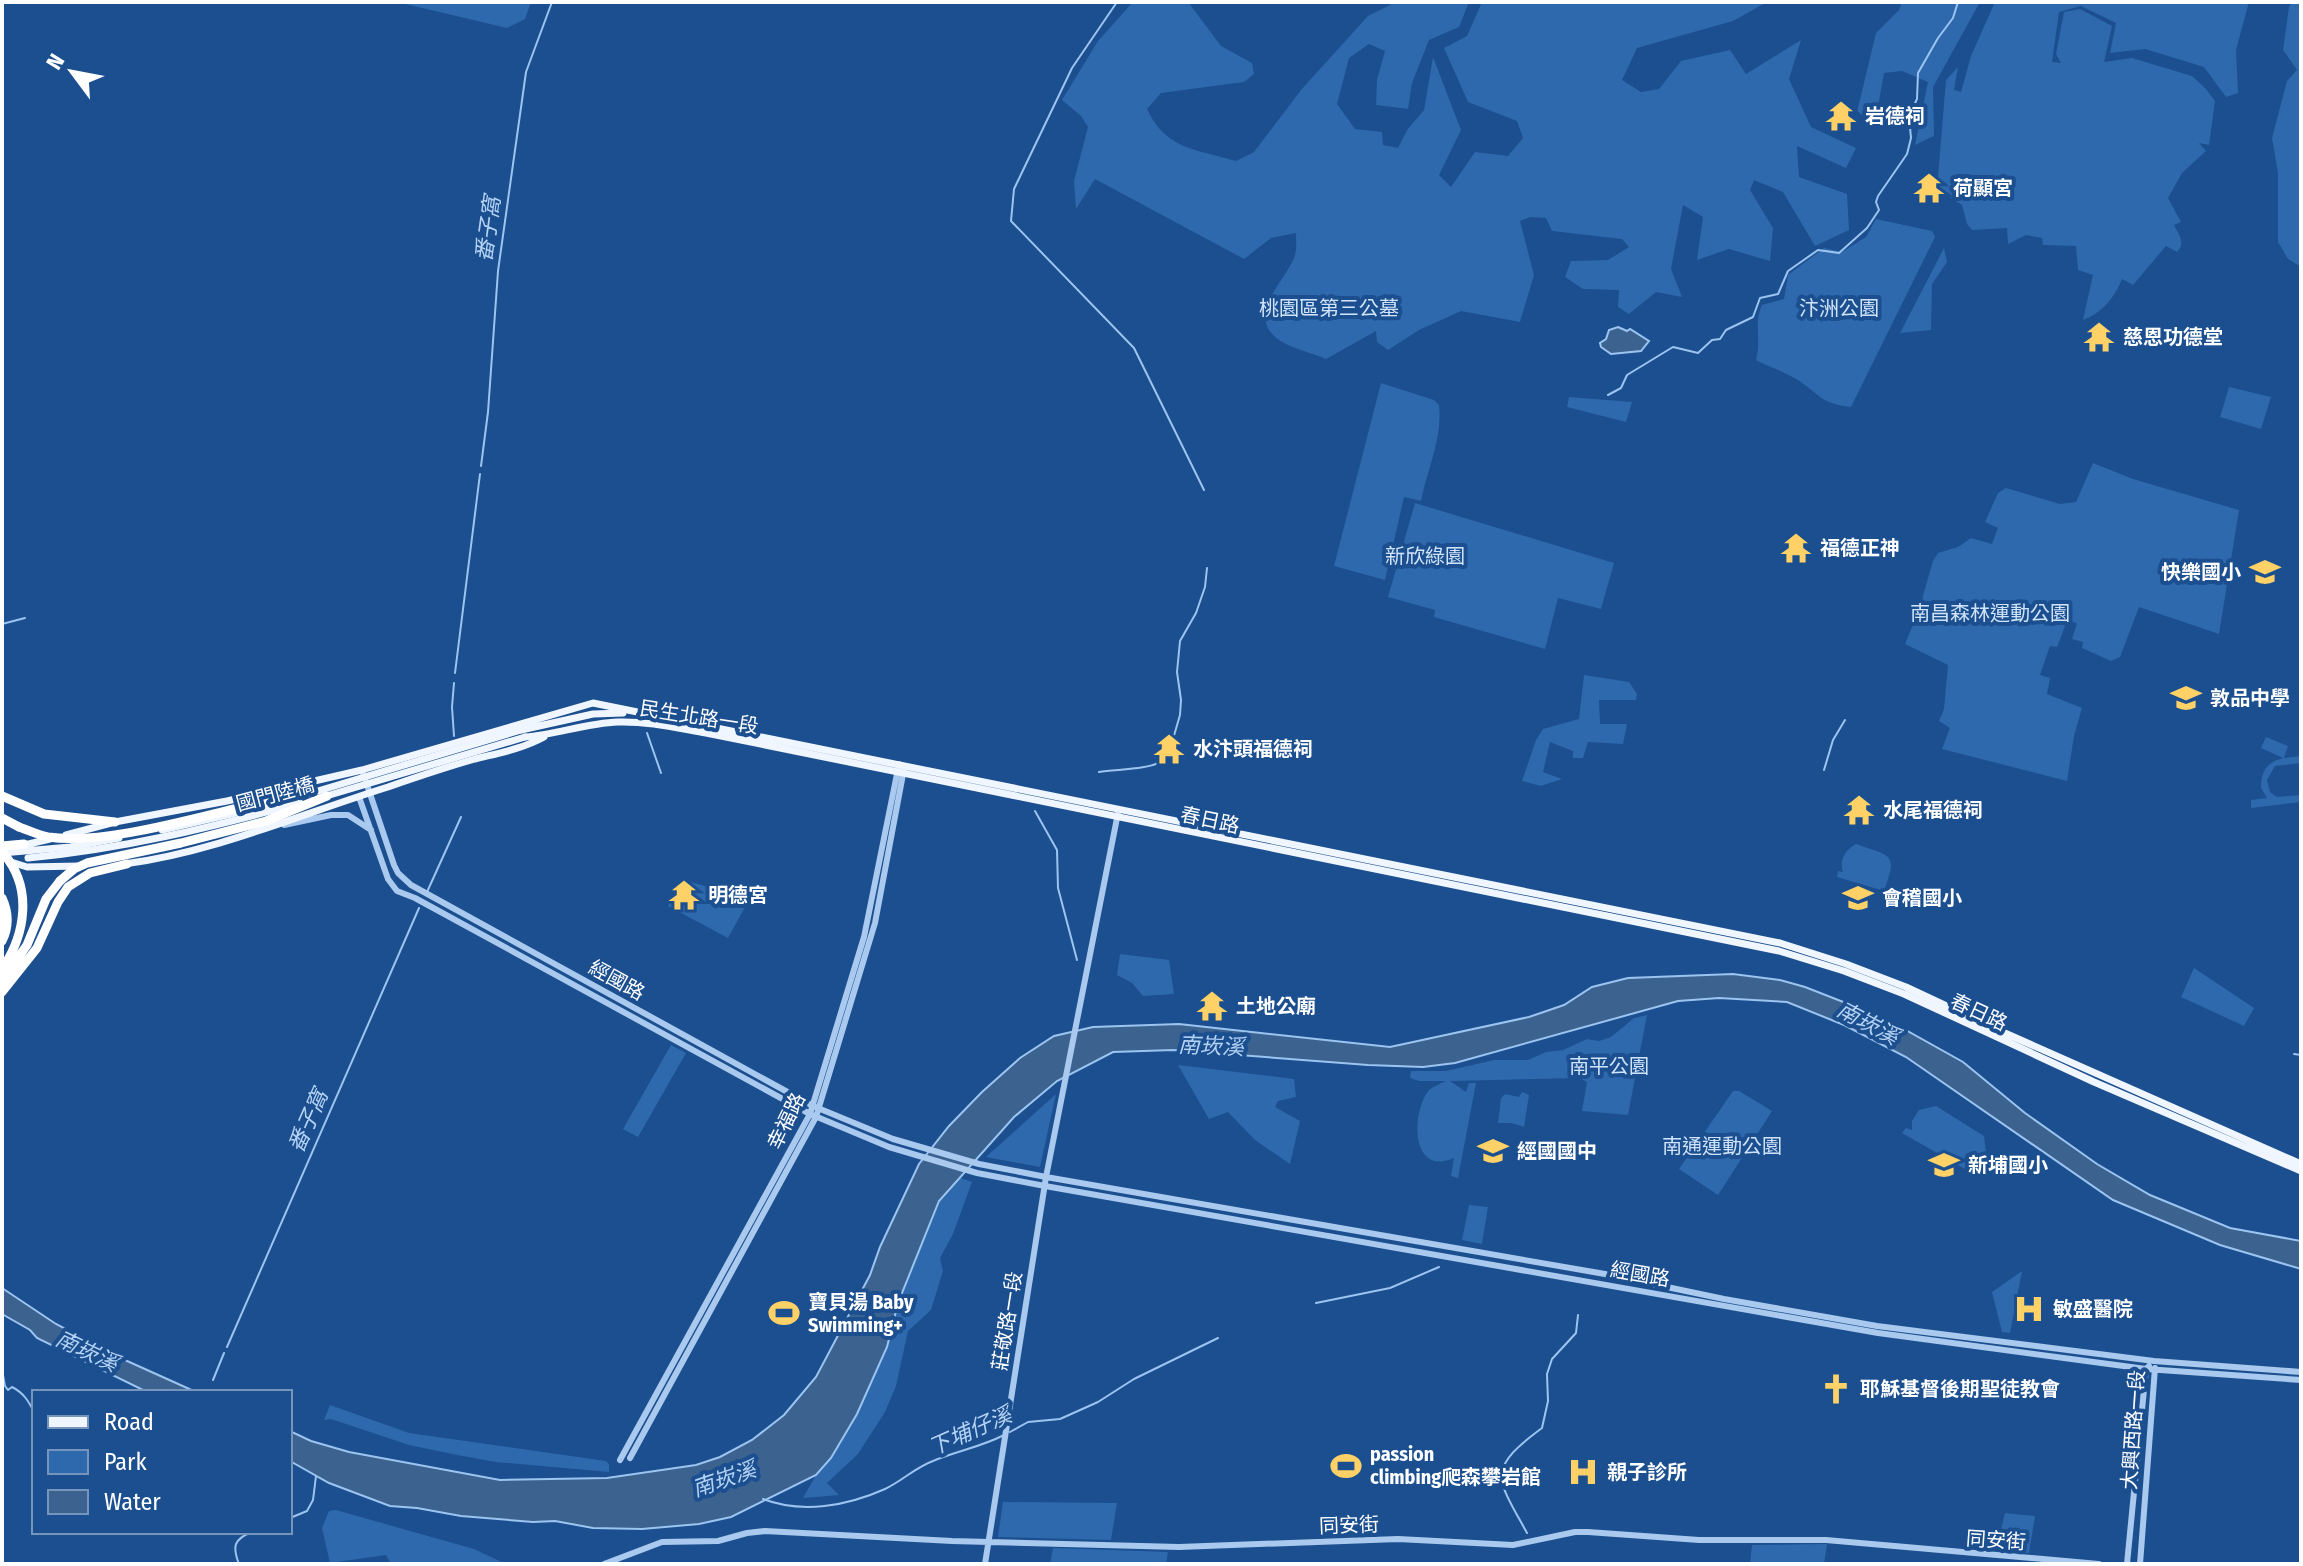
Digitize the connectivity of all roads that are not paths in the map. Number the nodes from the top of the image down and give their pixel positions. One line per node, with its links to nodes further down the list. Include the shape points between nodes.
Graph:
1 (593, 703): 2 (main road); 3 (main road); 9 (main road)
2 (593, 714): 3 (main road); 4 (main road); 5 (main road)
3 (637, 714): 7 (main road, 民生北路一段)
4 (593, 725): 6 (main road, 民生北路一段); 7 (main road, 民生北路一段, via 640,722)
5 (523, 734): 6 (main road); 12 (main road, 國門陸橋, bridge); 14 (main road, 國門陸橋, bridge)
6 (548, 735): 10 (main road)
7 (800, 748): 8 (main road, 春日路)
8 (901, 768): 15 (main road, 春日路); 31 (street, 幸福路, via 875,923)
9 (362, 770): 10 (street, 經國路); 17 (main road)
10 (371, 792): 13 (main road); 31 (street, 經國路, via 394,865 411,885)
11 (2, 796): 17 (highway, via 44,814)
12 (327, 796): 21 (main road, 國門陸橋, bridge, via 128,846); 29 (highway, bridge, via 266,821 74,869 46,899 27,945)
13 (359, 797): 18 (main road); 19 (street, 經國路)
14 (288, 800): 16 (highway, bridge, via 82,838 46,836); 21 (main road, 國門陸橋, bridge, via 178,827)
15 (1118, 813): 26 (main road, 春日路); 35 (street, 莊敬路一段)
16 (2, 818)
17 (115, 822): 21 (main road)
18 (269, 828): 19 (street, via 348,815); 23 (main road)
19 (371, 830): 32 (street, 經國路, via 397,891)
20 (2, 846): 21 (highway)
21 (26, 851): 22 (main road); 24 (main road)
22 (2, 853): 24 (highway)
23 (127, 864): 24 (main road); 30 (highway, via 90,873 68,887 37,948)
24 (5, 865): 28 (highway, via 24,899 22,925)
25 (2, 898): 27 (highway, via 8,918)
26 (1632, 918): 33 (main road, 春日路, via 1780,943 1861,969); 34 (main road, 春日路, via 1844,971)
27 (2, 941)
28 (2, 969)
29 (2, 981)
30 (2, 992)
31 (816, 1107): 32 (street, 幸福路); 35 (street, 經國路, via 893,1139)
32 (813, 1115): 36 (street, 經國路, via 921,1157); 42 (street, 幸福路); 43 (street, 幸福路)
33 (2301, 1164)
34 (2301, 1171)
35 (1046, 1177): 36 (street, 莊敬路一段); 37 (street, 經國路, via 1877,1326)
36 (1045, 1186): 38 (street, 經國路, via 1878,1333); 44 (street, 莊敬路一段)
37 (2154, 1361): 38 (street, 大興西路一段); 39 (street, 大興西路一段); 40 (street, 經國路)
38 (2146, 1369): 39 (street, 經國路); 48 (street, 大興西路一段)
39 (2155, 1370): 41 (street, 經國路); 49 (street, 大興西路一段)
40 (2301, 1372)
41 (2301, 1380)
42 (630, 1458)
43 (620, 1460)
44 (988, 1542): 45 (street, 同安街, via 756,1531 718,1541 662,1542); 46 (street, 莊敬路一段); 47 (street, 同安街, via 1179,1547 1398,1539 1513,1545 1575,1532 1699,1540 1826,1540)
45 (604, 1564)
46 (985, 1564)
47 (2099, 1564)
48 (2127, 1564)
49 (2140, 1564)

